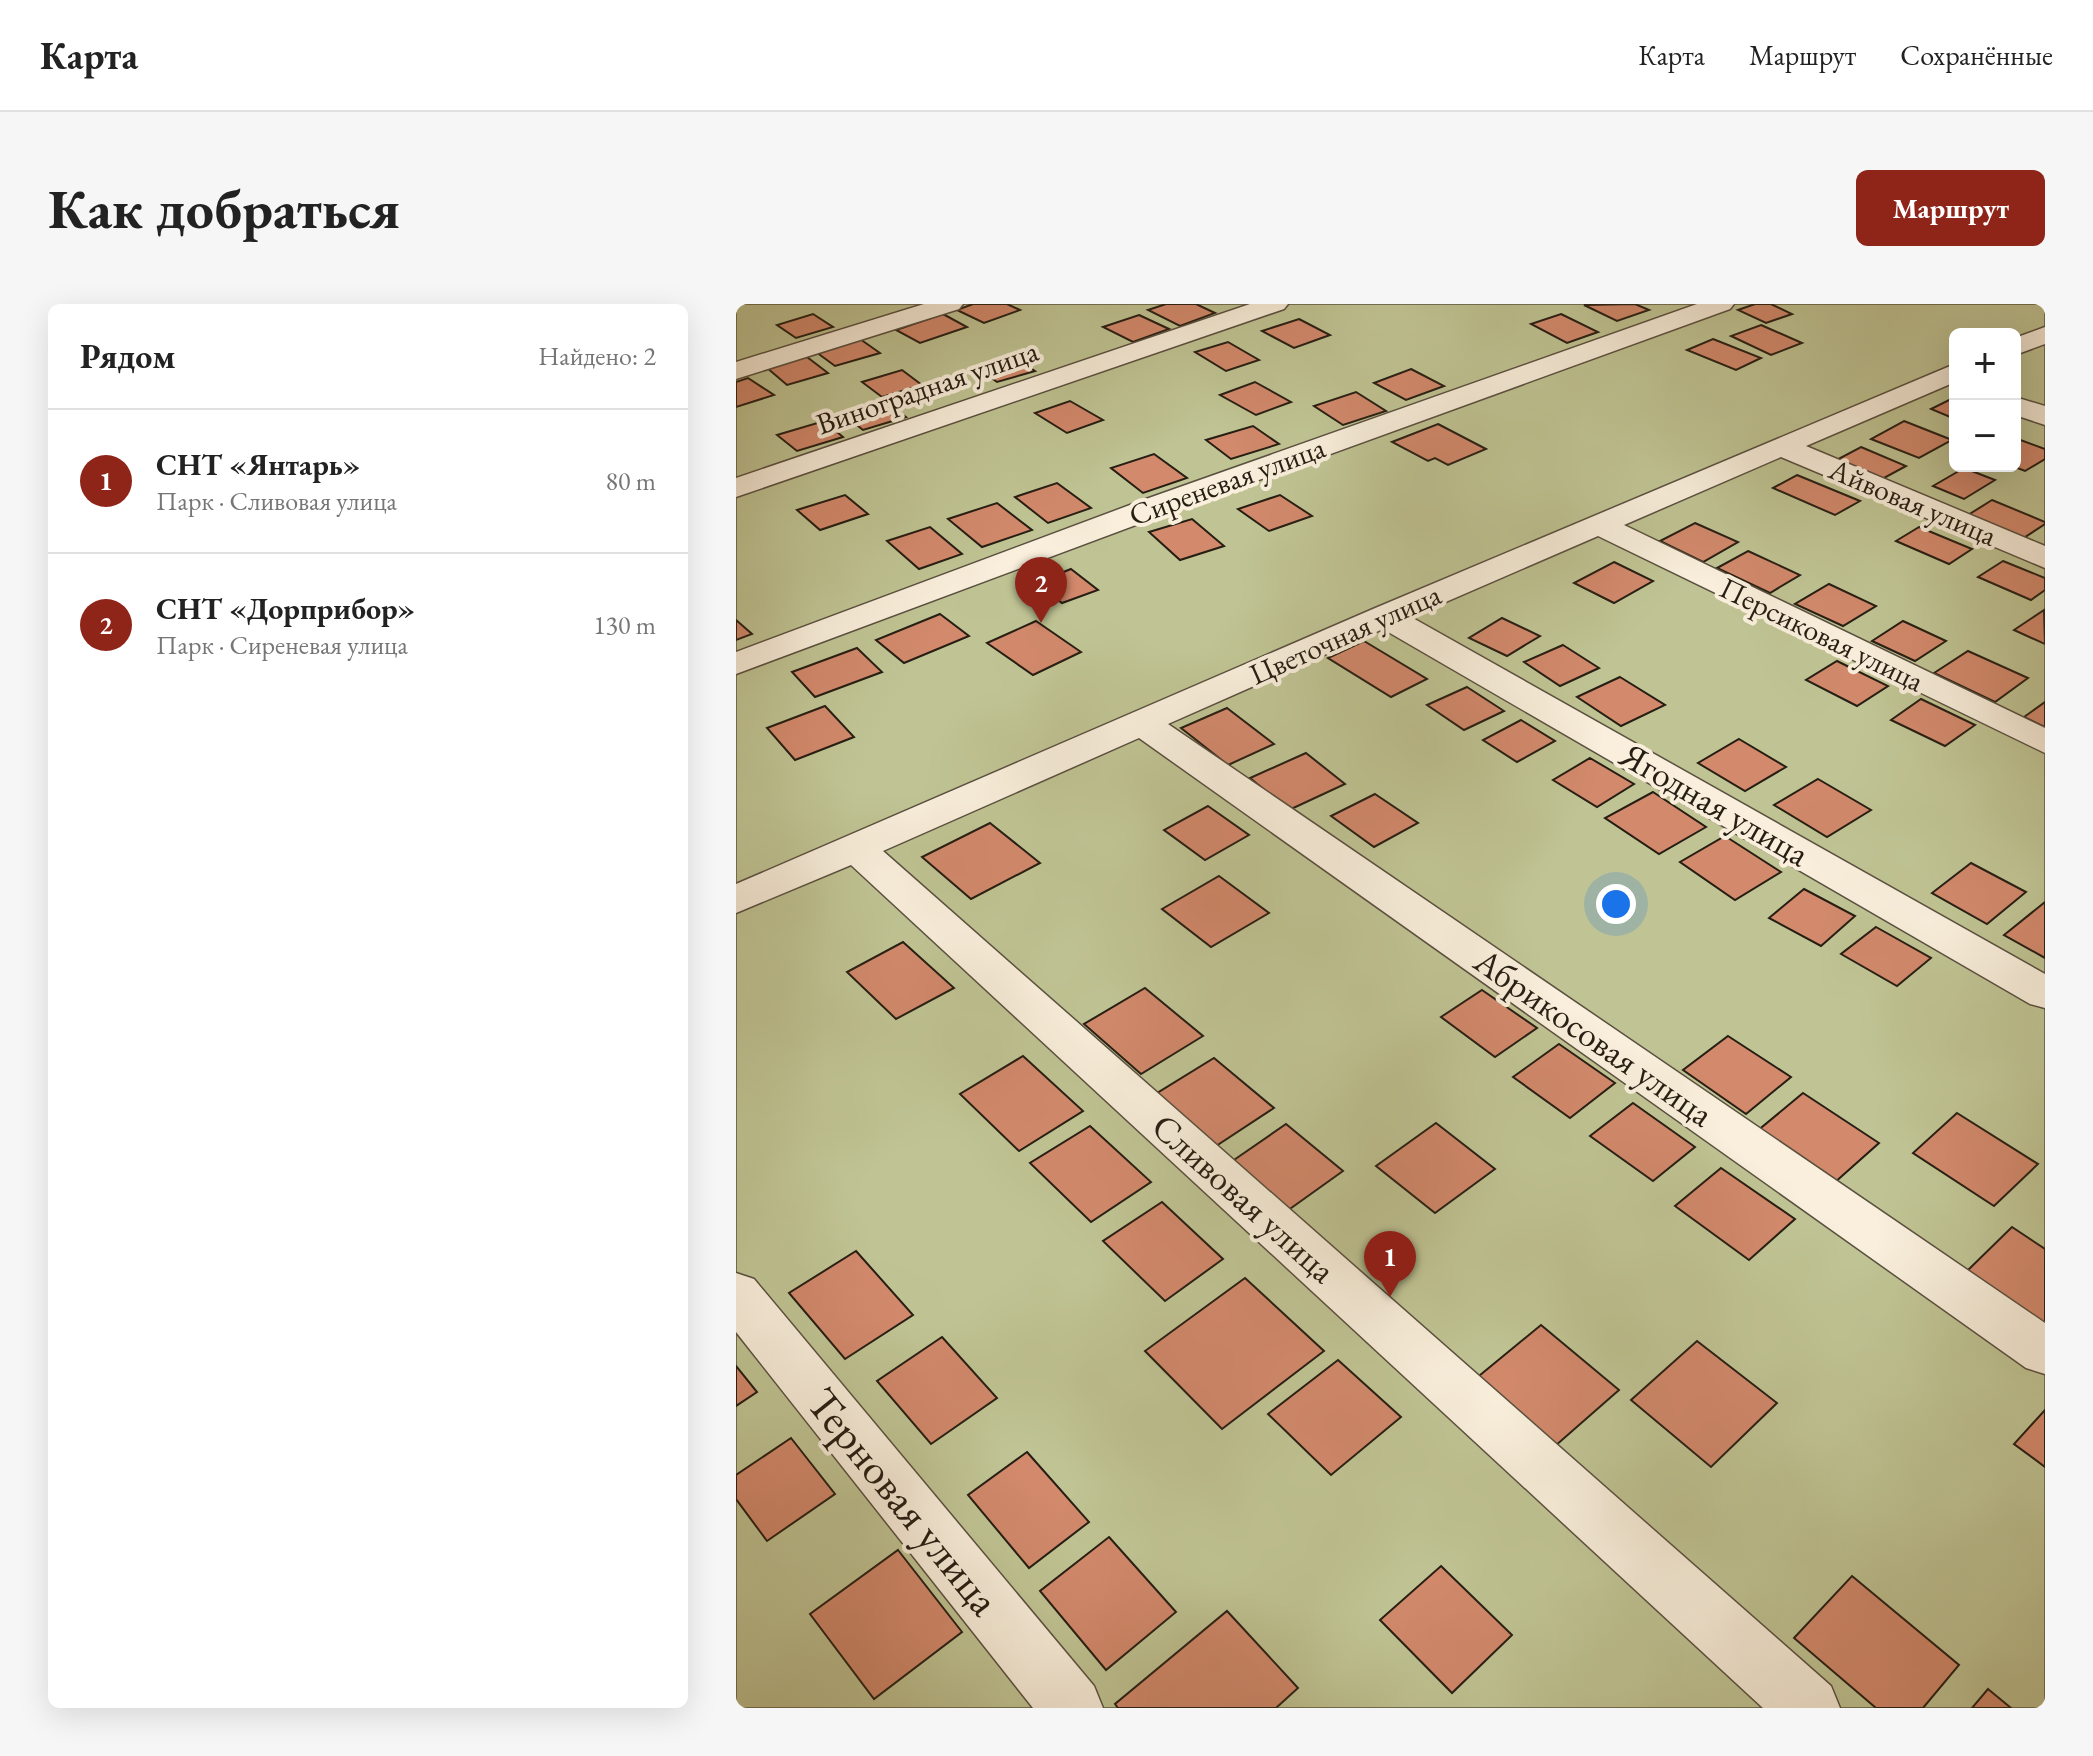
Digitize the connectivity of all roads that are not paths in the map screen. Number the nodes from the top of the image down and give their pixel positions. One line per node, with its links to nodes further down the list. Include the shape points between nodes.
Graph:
1 (950, 304): 4 (street)
2 (1275, 304): 9 (street, Виноградная улица)
3 (1721, 304): 13 (street, Сиреневая улица)
4 (736, 371)
5 (1949, 378): 8 (street, Цветочная улица)
6 (2021, 407): 7 (street)
7 (2045, 416)
8 (1780, 446): 10 (street, Цветочная улица); 11 (street, Айвовая улица)
9 (736, 488)
10 (1600, 525): 12 (street, Цветочная улица); 15 (street, Персиковая улица)
11 (2045, 558)
12 (1385, 616): 14 (street, Цветочная улица); 18 (street, Ягодная улица)
13 (736, 664)
14 (1142, 723): 16 (street, Цветочная улица); 20 (street, Абрикосовая улица)
15 (2045, 742)
16 (857, 849): 17 (street, Цветочная улица); 22 (street, Сливовая улица)
17 (736, 900)
18 (2045, 993)
19 (736, 1294): 21 (street, Терновая улица)
20 (2045, 1352)
21 (1072, 1708)
22 (1809, 1708)

